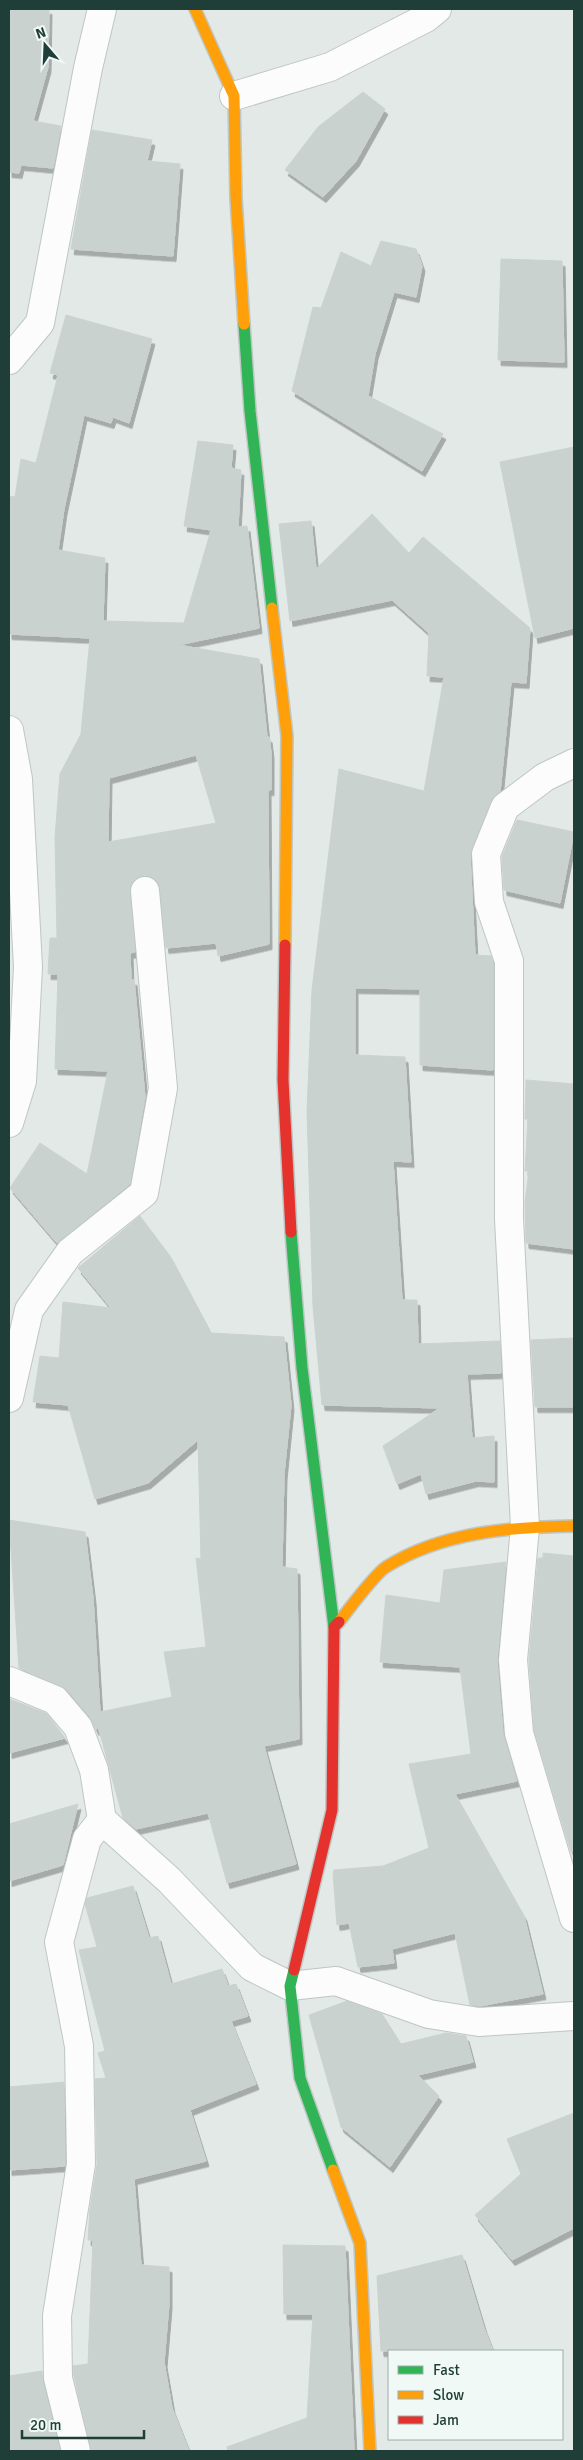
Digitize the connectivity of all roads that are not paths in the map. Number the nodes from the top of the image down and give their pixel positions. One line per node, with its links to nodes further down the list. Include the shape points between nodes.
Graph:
1 (102, 9): 5 (street, via 40,323)
2 (195, 9): 4 (street)
3 (437, 9): 4 (street, via 426,18 330,67)
4 (234, 96): 13 (street, via 236,198 250,411 287,736 283,1080 291,1230 302,1368)
5 (9, 360)
6 (9, 730): 9 (street, via 18,779 28,967 22,1082)
7 (574, 763): 12 (street, via 545,777 505,807 486,854 490,902 509,961 509,1219)
8 (145, 891): 10 (street, via 163,1088 144,1193 70,1252 29,1310)
9 (9, 1123)
10 (9, 1398)
11 (574, 1526): 12 (street)
12 (525, 1527): 13 (street, via 482,1532 436,1544 385,1568); 16 (street, via 513,1660 519,1733)
13 (334, 1627): 17 (street, via 332,1810)
14 (9, 1682): 15 (street, via 55,1700 78,1727 94,1770)
15 (102, 1820): 17 (street, via 169,1880 252,1967); 19 (street, via 86,1839 59,1942 79,2046 81,2164 57,2316 58,2378)
16 (574, 1918)
17 (290, 1986): 18 (street, via 336,1981 429,2014 479,2022); 20 (street, via 300,2078 360,2243)
18 (574, 2016)
19 (76, 2451)
20 (370, 2451)

